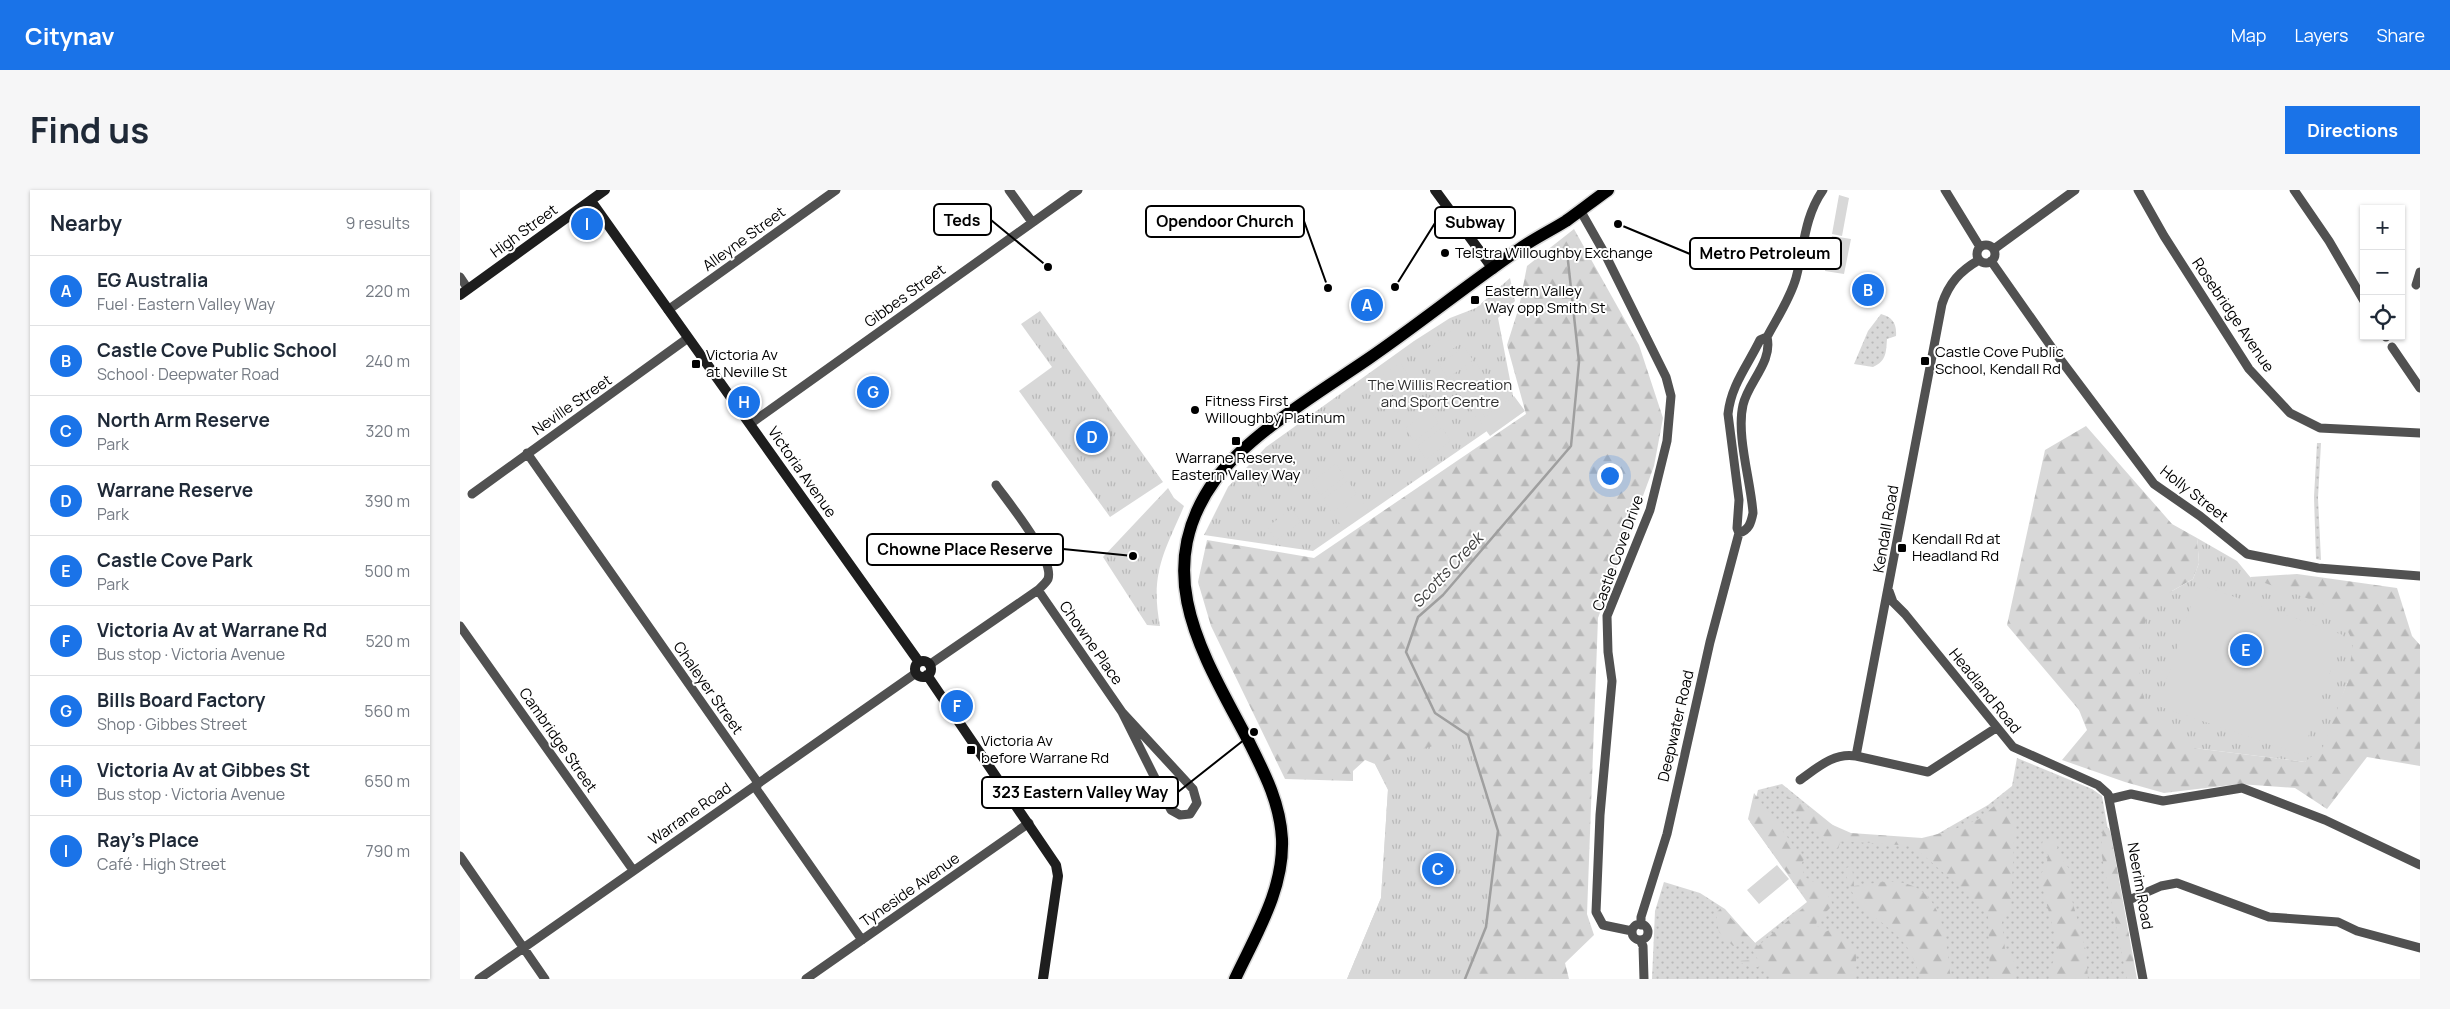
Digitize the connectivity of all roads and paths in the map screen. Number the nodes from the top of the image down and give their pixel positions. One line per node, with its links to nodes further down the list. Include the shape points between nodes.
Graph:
1 (604, 190): 12 (street, High Street)
2 (836, 190): 25 (street, Alleyne Street)
3 (1009, 190): 14 (street)
4 (1078, 190): 14 (street, Gibbes Street)
5 (1435, 190): 19 (street)
6 (1608, 190): 13 (main road)
7 (1823, 190): 26 (street, Deepwater Road, via 1808,219 1796,278)
8 (1945, 190): 15 (street)
9 (2075, 190): 16 (street)
10 (2138, 190): 31 (street, Rosebridge Avenue, via 2249,369 2290,413 2320,428)
11 (2294, 190): 24 (street)
12 (591, 201): 23 (street, High Street); 25 (street, Victoria Avenue)
13 (1580, 210): 19 (main road); 54 (street, Castle Cove Drive, via 1662,368 1671,396 1667,441 1650,510 1607,616 1612,681 1600,815 1596,912 1603,925)
14 (1032, 222): 30 (street, Gibbes Street)
15 (1980, 247): 16 (street, via 1986,245); 17 (street, via 1977,252)
16 (1994, 249): 18 (street)
17 (1979, 260): 18 (street); 37 (street, Kendall Road, via 1954,279 1942,304)
18 (1991, 261): 36 (street, Holly Street, via 2154,484 2247,554 2318,568)
19 (1493, 269): 63 (main road, via 1248,445 1216,478 1193,519 1183,570 1194,629 1271,787 1280,822 1281,860 1274,896)
20 (2420, 272): 22 (street)
21 (460, 277): 23 (street)
22 (2416, 285)
23 (464, 292)
24 (2360, 295)
25 (668, 310): 27 (street, Victoria Avenue)
26 (1767, 337): 35 (street, Deepwater Road, via 1769,346 1743,404 1743,438 1753,513 1745,532); 35 (street, Deepwater Road, via 1760,340 1737,380 1729,402 1739,500)
27 (688, 338): 30 (street, Victoria Avenue); 32 (street, Neville Street)
28 (2392, 348): 29 (street)
29 (2420, 388)
30 (750, 424): 40 (street, Victoria Avenue)
31 (2420, 433)
32 (527, 453): 34 (street, Neville Street); 46 (street, Chaleyer Street)
33 (996, 485): 38 (street, via 1044,554 1048,578)
34 (472, 494)
35 (1739, 534): 53 (street, Deepwater Road, via 1708,652 1667,834)
36 (2420, 576)
37 (1889, 588): 43 (street, Headland Road, via 1893,602); 44 (street, Kendall Road)
38 (1038, 590): 40 (street); 42 (street, Chowne Place)
39 (460, 626): 51 (street, Cambridge Street)
40 (925, 667): 41 (street, via 923,676); 48 (street, Victoria Avenue)
41 (916, 673): 46 (street, Warrane Road)
42 (1122, 712): 42 (street, Chowne Place, via 1193,789 1198,803 1190,814 1180,815 1171,810)
43 (1996, 728): 44 (street, via 1928,772); 47 (street, Headland Road, via 2013,747 2098,785)
44 (1856, 756): 45 (street, via 1836,757)
45 (1800, 780)
46 (756, 784): 51 (street, Warrane Road); 55 (street, Chaleyer Street, via 757,790)
47 (2110, 799): 50 (street, via 2131,794 2170,801 2242,788 2325,820); 52 (street, Neerim Road)
48 (1029, 823): 55 (street, Tyneside Avenue); 62 (street, Victoria Avenue, via 1058,870)
49 (460, 856): 57 (street)
50 (2420, 865)
51 (634, 870): 57 (street, Warrane Road)
52 (2130, 900): 58 (street, via 2161,886 2177,883 2269,917 2338,922 2357,931); 65 (street, Neerim Road)
53 (1641, 925): 54 (street); 56 (street, via 1648,933)
54 (1632, 930): 56 (street, via 1634,937)
55 (862, 940): 61 (street, Tyneside Avenue)
56 (1640, 940): 64 (street)
57 (524, 948): 59 (street, Warrane Road); 60 (street)
58 (2420, 948)
59 (480, 979)
60 (545, 979)
61 (806, 979)
62 (1043, 979)
63 (1235, 979)
64 (1644, 979)
65 (2143, 979)

